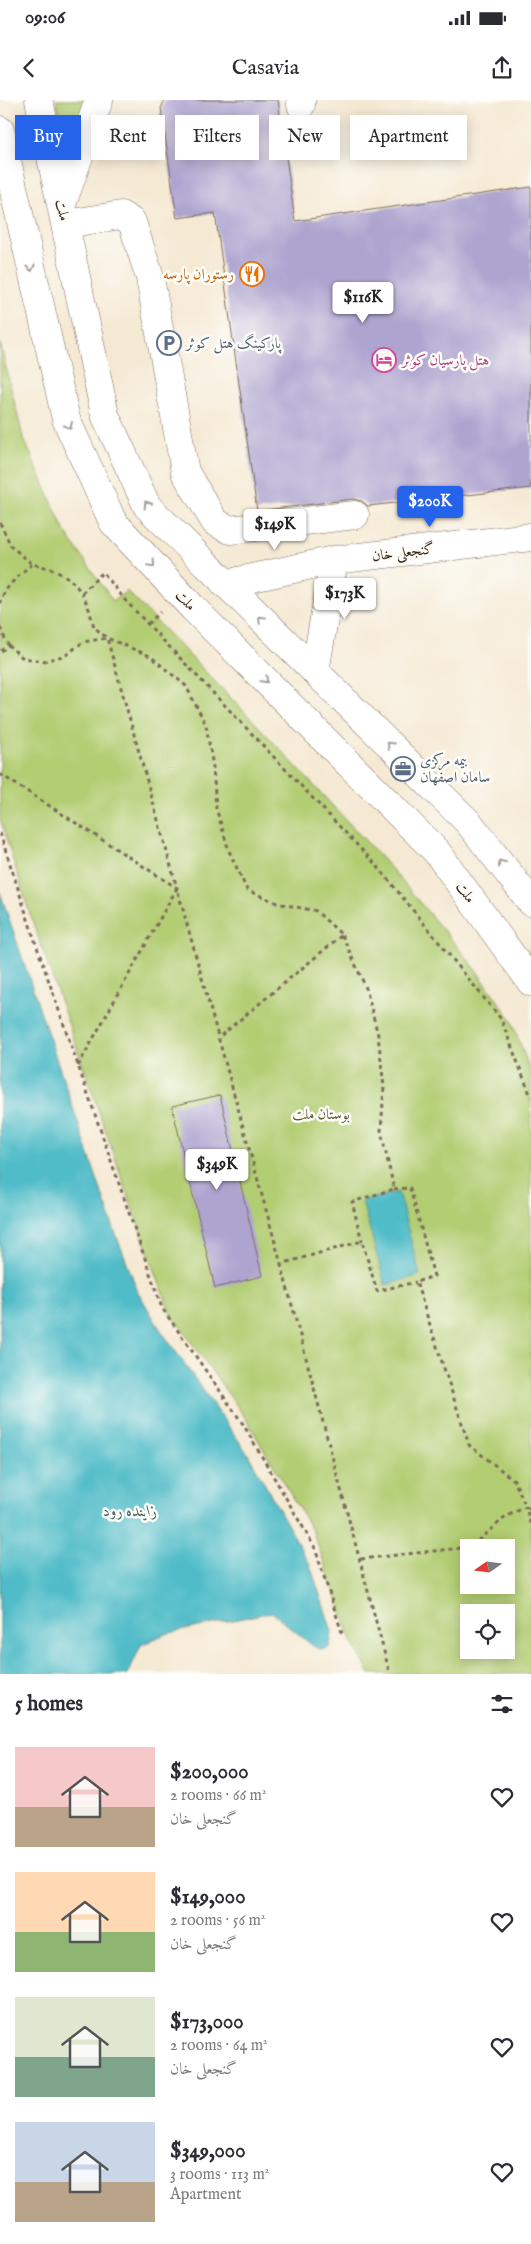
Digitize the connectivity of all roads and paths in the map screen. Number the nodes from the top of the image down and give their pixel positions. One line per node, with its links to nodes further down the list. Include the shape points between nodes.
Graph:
1 (39, 100): 4 (main road, ملت)
2 (99, 100): 4 (main road)
3 (0, 130): 23 (main road, ملت, one-way to 23, via 66,419 113,522 193,608 437,852)
4 (64, 214): 5 (main road, via 120,215 132,222 150,278 185,472 215,522 230,530); 10 (main road, ملت, one-way to 4, via 146,506 105,415)
5 (355, 515)
6 (0, 523): 9 (path, via 11,546)
7 (531, 537): 8 (main road, گنجعلی خان)
8 (334, 560): 10 (main road, گنجعلی خان); 17 (main road)
9 (32, 564): 11 (path, via 69,578); 12 (path, via 14,580)
10 (225, 584): 17 (main road, ملت, one-way to 10)
11 (82, 593): 14 (path, via 94,627); 26 (path, via 103,572 125,600 378,867 501,1019)
12 (0, 604)
13 (0, 628): 15 (path)
14 (107, 638): 15 (path, via 83,642 66,655 44,661 23,658); 20 (path); 22 (path, via 150,656 186,686 206,725 216,808 229,851 247,890 277,903 316,911)
15 (8, 645): 16 (path)
16 (0, 652)
17 (315, 672): 21 (main road, ملت, one-way to 17, via 469,823)
18 (0, 774): 20 (path)
19 (0, 833): 25 (path)
20 (178, 888): 24 (path); 25 (path)
21 (531, 902)
22 (342, 935): 24 (path); 27 (path, via 366,988 378,1035 384,1087 381,1131)
23 (531, 982)
24 (218, 1038): 29 (path)
25 (78, 1067): 35 (path, via 162,1308 243,1424 315,1548)
26 (531, 1096)
27 (394, 1189): 28 (path, via 352,1202); 30 (path, via 410,1188 434,1276)
28 (362, 1241): 29 (path); 30 (path, via 377,1291)
29 (281, 1264): 34 (path)
30 (416, 1282): 31 (path, via 469,1445 514,1480)
31 (526, 1507): 32 (path); 33 (path); 34 (path, via 507,1516 470,1547)
32 (531, 1510)
33 (531, 1526)
34 (361, 1559): 36 (path)
35 (343, 1636)
36 (390, 1674)

